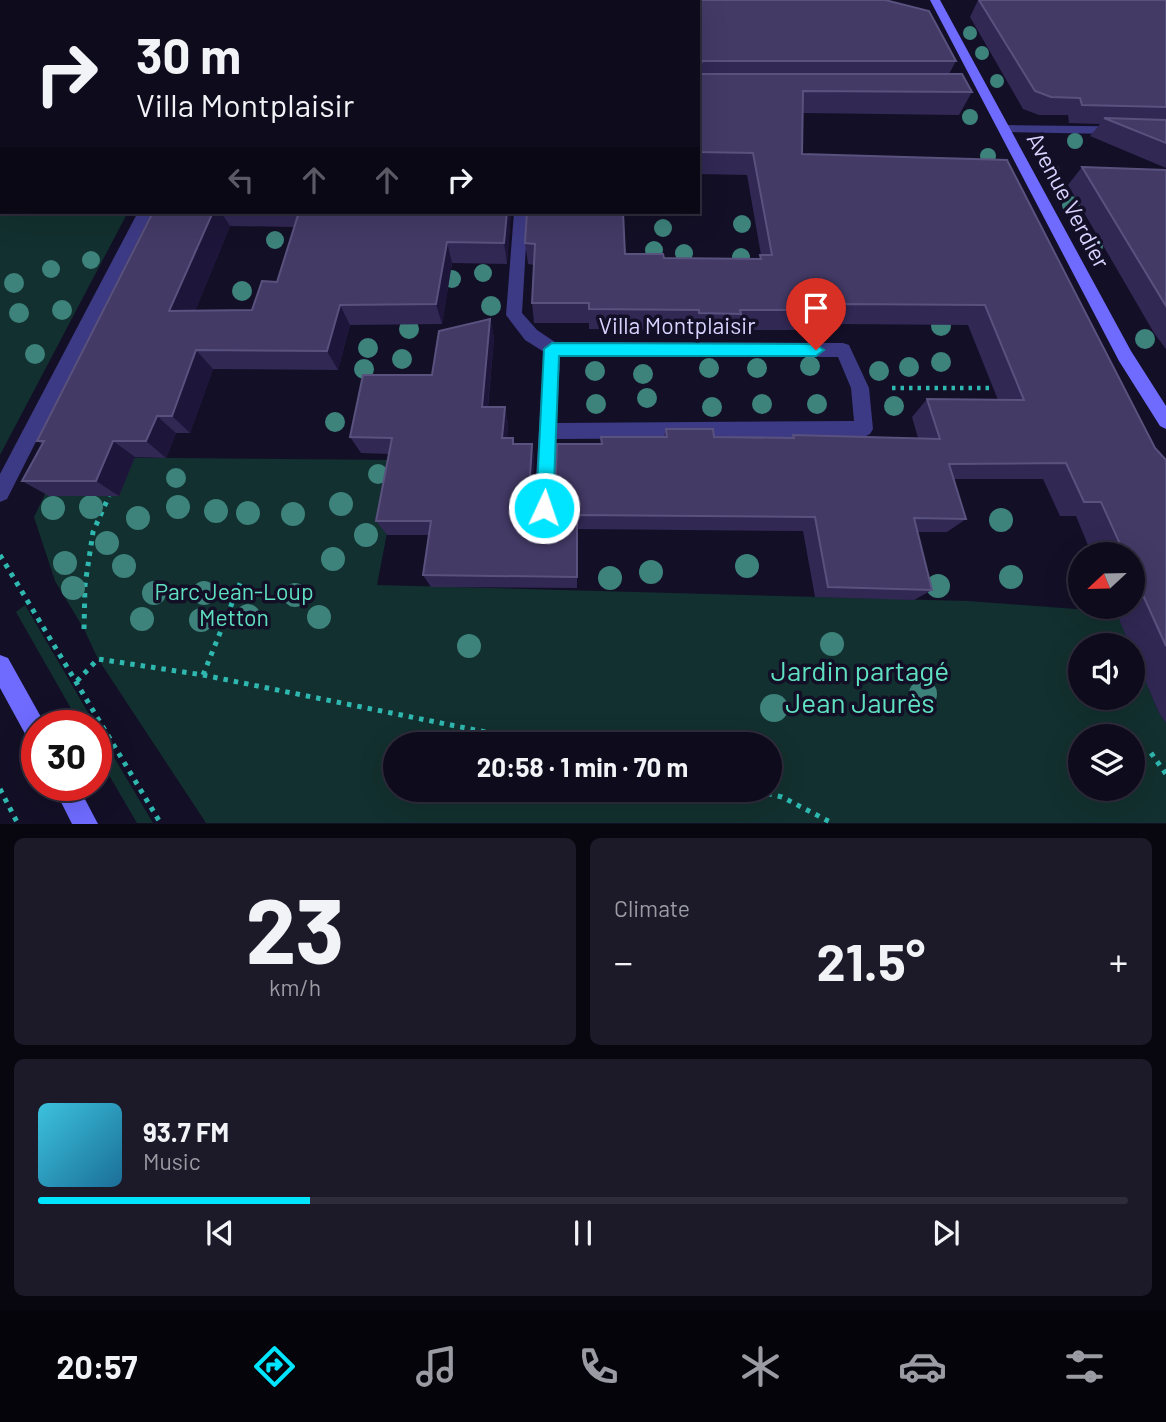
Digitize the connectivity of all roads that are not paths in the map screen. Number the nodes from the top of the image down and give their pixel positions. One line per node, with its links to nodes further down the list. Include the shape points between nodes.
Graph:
1 (935, 0): 3 (main road, Avenue Verdier)
2 (964, 90): 3 (street)
3 (985, 90): 4 (main road, Avenue Verdier)
4 (1006, 129): 5 (street); 9 (main road, Avenue Verdier, via 1125,356)
5 (1166, 131)
6 (144, 214): 11 (street)
7 (521, 214): 8 (street, via 514,315 531,335)
8 (552, 349): 10 (street); 10 (street, Villa Montplaisir, via 842,350 860,388 864,429)
9 (1166, 421)
10 (549, 431): 12 (street)
11 (0, 493)
12 (544, 508)
13 (0, 666): 14 (main road)
14 (24, 710)
15 (73, 801): 16 (main road)
16 (86, 824)

